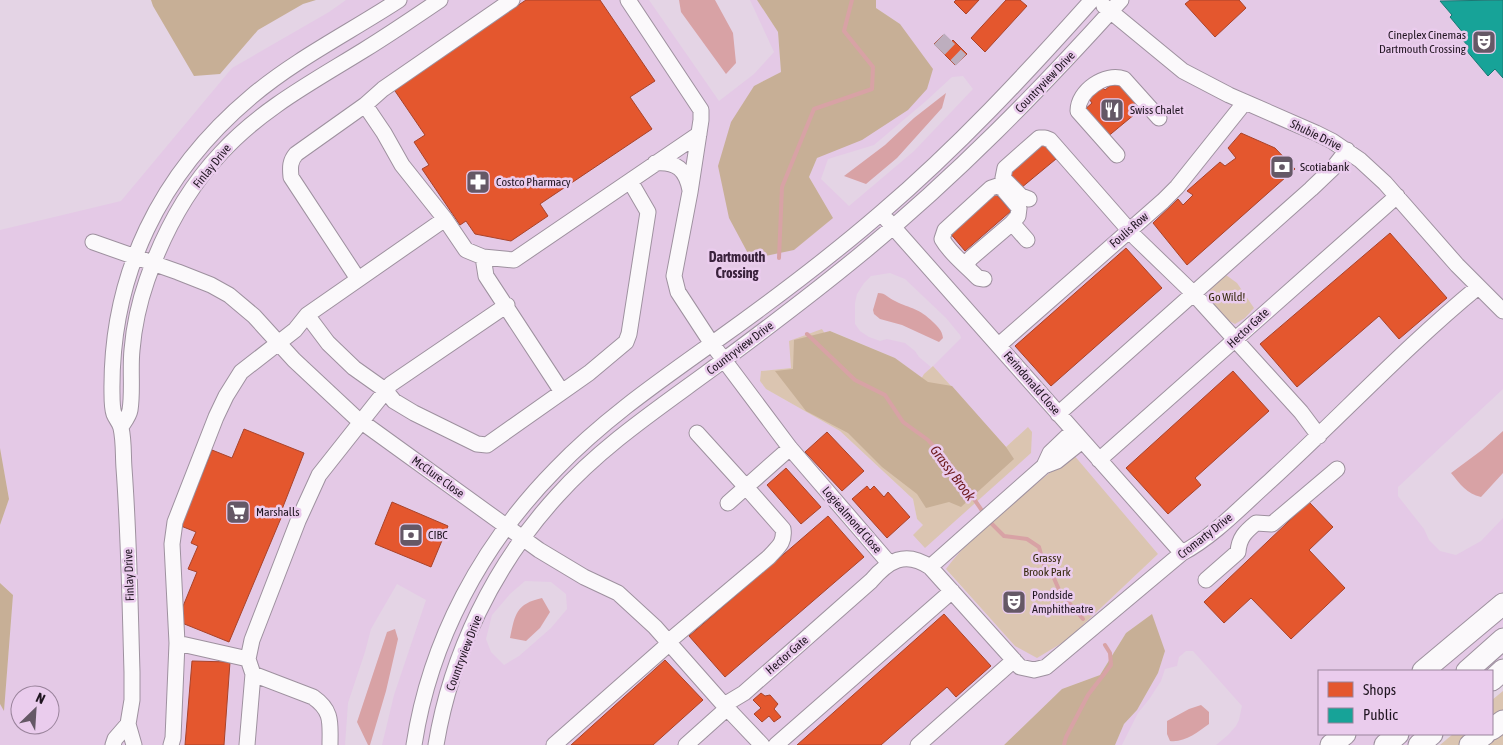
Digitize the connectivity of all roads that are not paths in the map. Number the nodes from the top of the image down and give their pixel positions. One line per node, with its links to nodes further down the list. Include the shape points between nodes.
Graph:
1 (399, 0): 27 (street, Finlay Drive, via 287,70 228,117 172,184)
2 (440, 0): 29 (street, Finlay Drive, via 281,102 239,135 196,185 176,216)
3 (512, 0): 10 (street, via 383,89)
4 (628, 0): 12 (street, Logiealmond Close, via 701,110)
5 (1092, 0): 20 (street, Countryview Drive, via 990,111)
6 (1098, 0): 8 (street, Shubie Drive)
7 (1121, 0): 8 (street, Countryview Drive)
8 (1110, 12): 9 (street, Shubie Drive, via 1183,71); 23 (street, Countryview Drive, via 992,137)
9 (1245, 102): 13 (street, Shubie Drive); 24 (street, Foulis Row, via 1177,187)
10 (365, 105): 21 (street, via 402,165); 32 (street, via 296,154 290,166 291,177)
11 (1159, 118): 14 (street, via 1119,77 1104,78 1082,96 1078,111)
12 (699, 134): 15 (street); 17 (street, Logiealmond Close)
13 (1347, 150): 18 (street, Shubie Drive); 34 (street, via 1311,189)
14 (1117, 155)
15 (655, 163): 16 (street); 17 (street, via 678,166 687,177)
16 (630, 181): 28 (street, via 514,260); 44 (street, via 648,212 629,334 626,342)
17 (690, 192): 40 (street, Logiealmond Close, via 674,276 678,292)
18 (1396, 196): 33 (street, Shubie Drive); 38 (street, Hector Gate)
19 (1029, 199): 24 (street, via 1021,196 1004,178 1005,168 1039,138 1045,138)
20 (881, 213): 23 (street, Ferindonald Close); 40 (street, Countryview Drive)
21 (445, 220): 28 (street, via 466,250); 32 (street)
22 (1012, 224): 25 (street); 30 (street); 30 (street, via 1019,208 1002,188 992,188 945,230 942,239 946,247)
23 (894, 227): 41 (street, Ferindonald Close); 42 (street, Countryview Drive)
24 (1129, 230): 34 (street); 41 (street, Foulis Row)
25 (1027, 240)
26 (92, 242): 27 (street, McClure Close)
27 (134, 256): 29 (street, McClure Close); 47 (street, Finlay Drive, via 114,343 113,412)
28 (482, 257): 35 (street, via 486,276)
29 (153, 263): 39 (street, McClure Close, via 229,295); 47 (street, Finlay Drive, via 137,314 130,412)
30 (966, 265): 31 (street, via 978,278)
31 (984, 279)
32 (358, 280): 37 (street)
33 (1478, 286): 36 (street, Shubie Drive); 50 (street, Cromarty Drive, via 1441,317)
34 (1193, 293): 38 (street); 45 (street)
35 (506, 305): 43 (street); 44 (street)
36 (1503, 311)
37 (307, 316): 39 (street); 43 (street, via 328,343 354,368)
38 (1236, 340): 50 (street, via 1302,412); 52 (street, Hector Gate)
39 (278, 343): 46 (street, McClure Close); 66 (street, via 241,372 226,396 175,522 172,544)
40 (712, 344): 42 (street, Logiealmond Close); 56 (street, Countryview Drive, via 598,429 549,476)
41 (999, 345): 45 (street, Ferindonald Close)
42 (724, 360): 51 (street, Logiealmond Close); 57 (street, Countryview Drive, via 597,456 557,496)
43 (385, 390): 44 (street, via 394,401 414,413 477,444 487,445); 46 (street)
44 (562, 392)
45 (1058, 414): 49 (street, Ferindonald Close)
46 (361, 422): 56 (street, McClure Close); 67 (street, via 312,487 252,640)
47 (121, 427): 75 (street, Finlay Drive, via 132,672)
48 (697, 433): 54 (street)
49 (1078, 436): 52 (street, Ferindonald Close); 59 (street, via 1050,453 1044,466)
50 (1319, 436): 58 (street, Cromarty Drive, via 1209,535)
51 (790, 448): 54 (street); 60 (street, Logiealmond Close)
52 (1099, 460): 58 (street, Ferindonald Close)
53 (1337, 469): 61 (street, via 1272,524 1256,523 1243,534 1238,542 1238,552)
54 (746, 487): 55 (street); 65 (street, via 783,529 784,538 769,557)
55 (728, 504)
56 (507, 526): 57 (street, McClure Close); 85 (street, Countryview Drive, via 473,578 446,633 425,693)
57 (523, 538): 65 (street, McClure Close, via 584,578 618,593); 86 (street, Countryview Drive, via 492,588 466,640 447,694)
58 (1182, 553): 68 (street, Cromarty Drive, via 1046,667 1025,670)
59 (935, 562): 60 (street, Logiealmond Close, via 902,559); 62 (street, Logiealmond Close)
60 (889, 563): 74 (street, Hector Gate, via 744,693)
61 (1206, 580)
62 (952, 591): 68 (street, Logiealmond Close); 90 (street)
63 (1503, 604): 69 (highway)
64 (1503, 639): 70 (highway)
65 (668, 642): 74 (street, McClure Close); 87 (street)
66 (177, 643): 67 (street); 82 (street)
67 (248, 659): 72 (street)
68 (1014, 660): 91 (street)
69 (1424, 670)
70 (1468, 670)
71 (1503, 670): 73 (highway)
72 (253, 674): 83 (street); 84 (street, via 319,701 329,717)
73 (1493, 679)
74 (724, 705): 88 (street, Hector Gate, via 724,711); 89 (street, McClure Close)
75 (128, 724): 80 (street, Finlay Drive); 81 (street, Finlay Drive)
76 (1344, 735): 92 (highway)
77 (1397, 735): 93 (highway)
78 (1431, 735): 94 (highway)
79 (1484, 735): 95 (highway)
80 (113, 745)
81 (134, 745)
82 (171, 745)
83 (247, 745)
84 (330, 745)
85 (414, 745)
86 (436, 745)
87 (554, 745)
88 (686, 745)
89 (762, 745)
90 (776, 745)
91 (918, 745)
92 (1331, 745)
93 (1385, 745)
94 (1419, 745)
95 (1470, 745)

